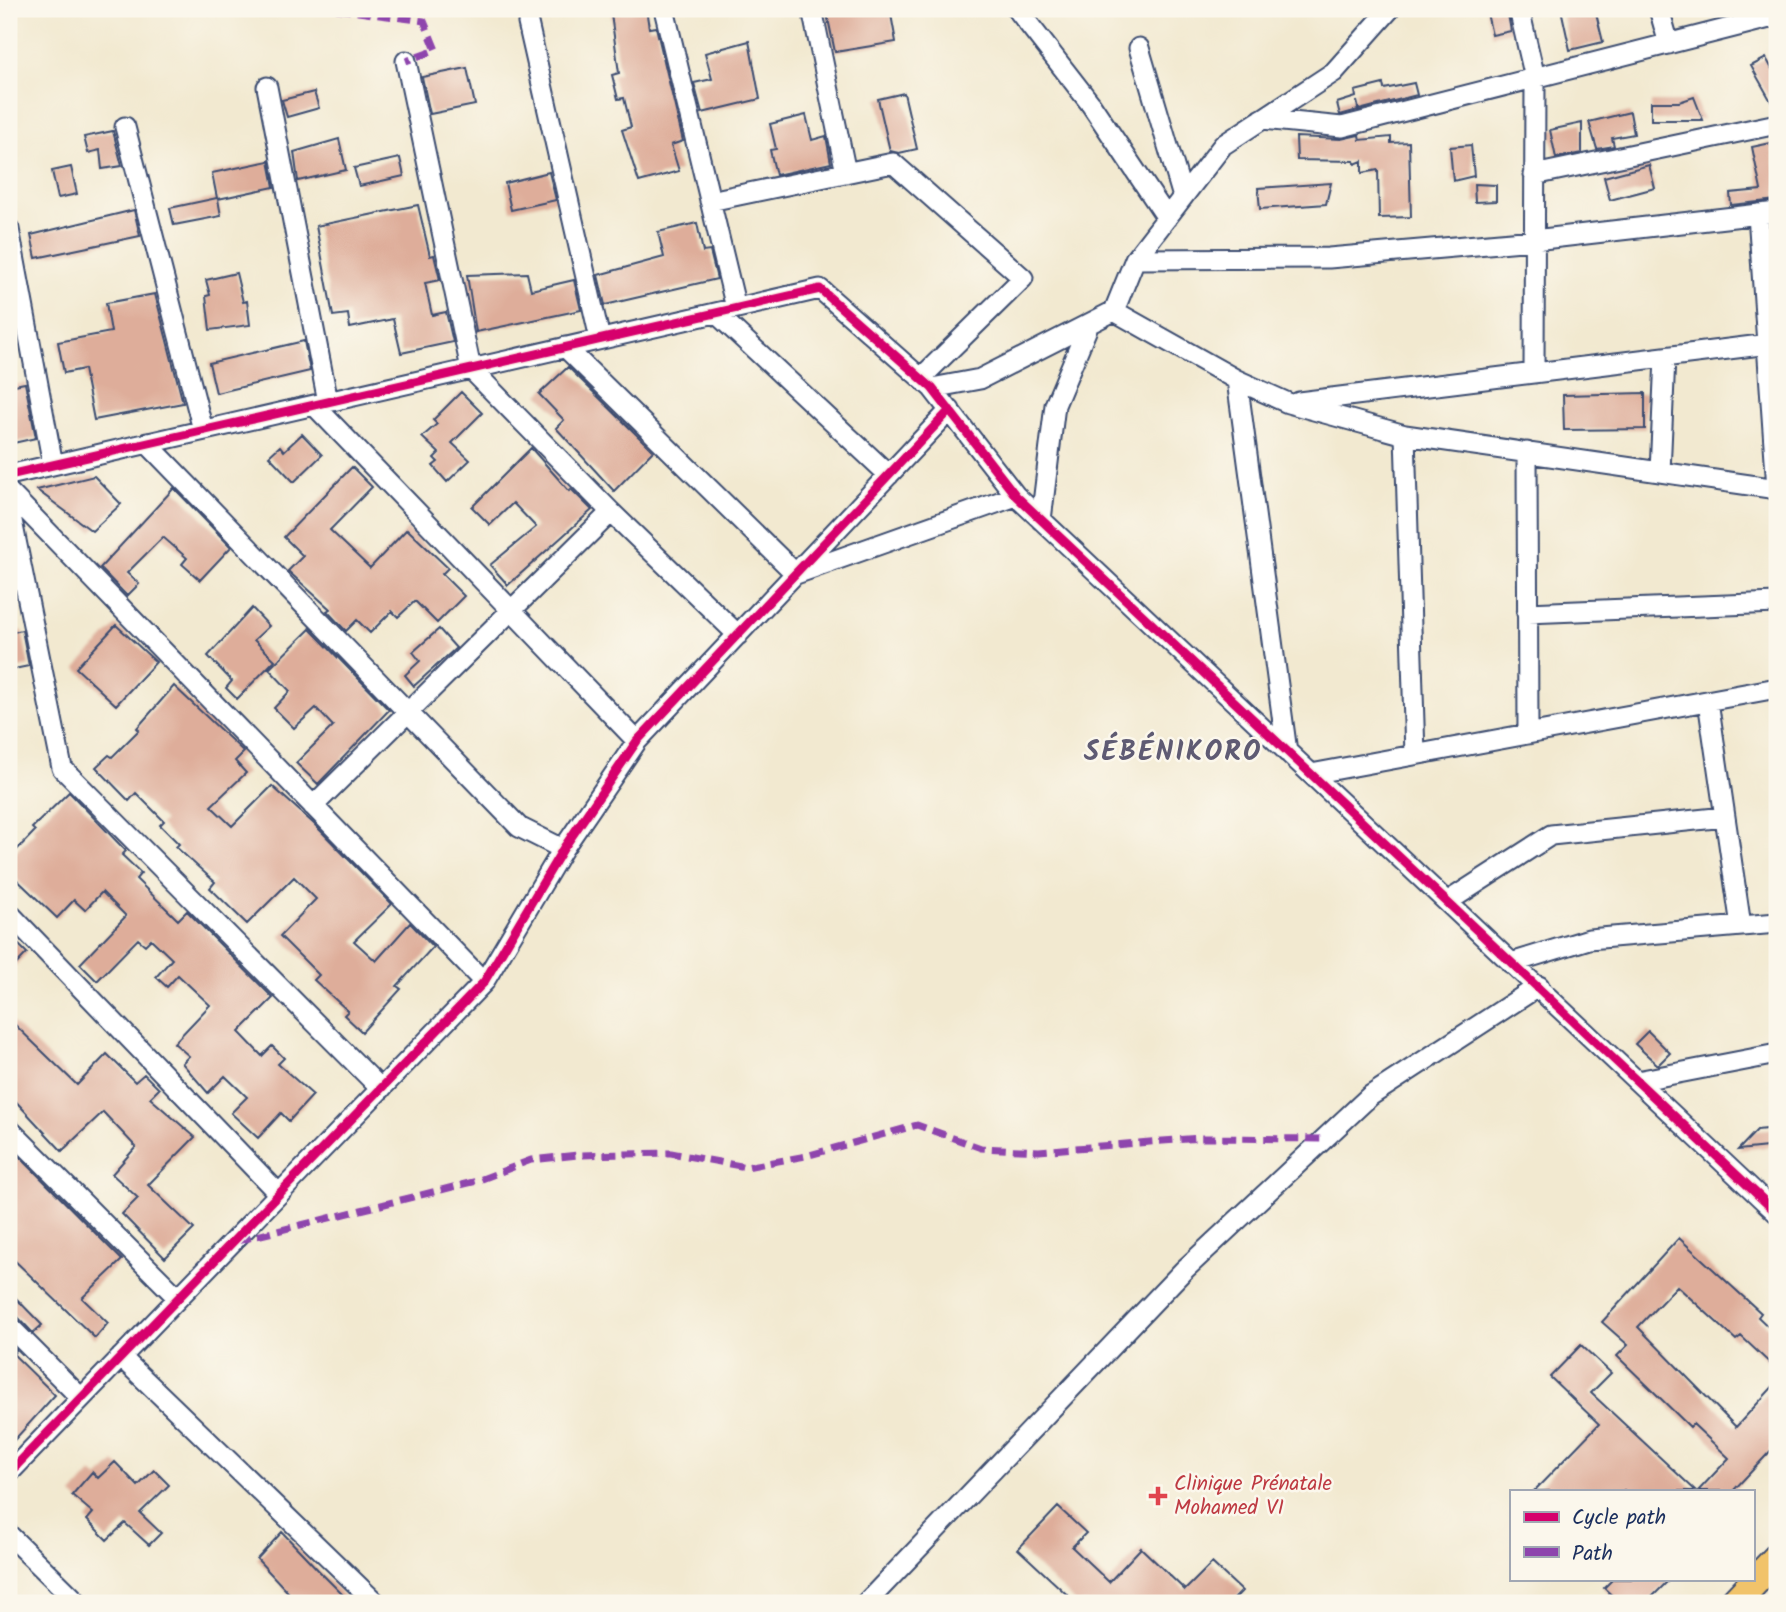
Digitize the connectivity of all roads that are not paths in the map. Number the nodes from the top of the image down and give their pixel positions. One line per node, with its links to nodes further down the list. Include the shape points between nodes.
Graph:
1 (664, 9): 20 (street)
2 (812, 9): 17 (street)
3 (1017, 9): 22 (street, via 1090,103)
4 (1390, 9): 14 (street, via 1334,72)
5 (1519, 9): 12 (street)
6 (1659, 9): 9 (street)
7 (1777, 16): 9 (street)
8 (528, 23): 30 (street)
9 (1669, 44): 12 (street)
10 (1139, 48): 19 (street)
11 (407, 61): 34 (street)
12 (1535, 78): 14 (street, via 1342,127); 18 (street)
13 (267, 87): 38 (street)
14 (1262, 119): 19 (street, via 1223,145)
15 (1777, 124): 18 (street)
16 (125, 127): 41 (street)
17 (846, 173): 20 (street); 37 (street, via 893,163 1023,278)
18 (1535, 176): 24 (street)
19 (1183, 197): 22 (street)
20 (710, 201): 26 (street)
21 (1768, 213): 24 (street); 31 (street)
22 (1167, 218): 25 (street)
23 (9, 229): 45 (street)
24 (1535, 240): 25 (street, via 1329,258); 35 (street)
25 (1135, 259): 27 (street)
26 (736, 308): 28 (street); 37 (street, via 820,289)
27 (1114, 311): 29 (street); 36 (street)
28 (716, 313): 30 (street); 48 (street)
29 (1089, 324): 37 (street, via 980,379); 54 (street, via 1055,405)
30 (600, 339): 32 (street)
31 (1772, 344): 33 (street); 49 (street)
32 (565, 347): 34 (street); 55 (street)
33 (1665, 357): 35 (street); 46 (street)
34 (471, 369): 38 (street); 53 (street)
35 (1534, 373): 39 (street)
36 (1237, 380): 39 (street); 65 (street)
37 (927, 383): 40 (street)
38 (321, 403): 41 (street); 57 (street)
39 (1288, 403): 42 (street)
40 (950, 410): 48 (street); 51 (street)
41 (203, 430): 43 (street)
42 (1405, 435): 44 (street); 66 (street)
43 (147, 443): 45 (street); 62 (street)
44 (1527, 452): 46 (street); 58 (street)
45 (53, 465): 47 (street)
46 (1660, 471): 49 (street)
47 (9, 475)
48 (889, 475): 55 (street)
49 (1777, 489)
50 (9, 492): 68 (street)
51 (1016, 496): 54 (street); 55 (street)
52 (9, 506): 80 (street, via 62,768)
53 (611, 512): 57 (street); 59 (street)
54 (1041, 520): 65 (street)
55 (796, 574): 59 (street)
56 (1777, 603): 58 (street)
57 (510, 611): 62 (street); 64 (street)
58 (1527, 613): 63 (street)
59 (738, 635): 64 (street)
60 (1777, 688): 61 (street)
61 (1708, 701): 63 (street); 69 (street)
62 (409, 711): 68 (street); 70 (street, via 519,827)
63 (1528, 734): 66 (street)
64 (637, 741): 70 (street)
65 (1287, 751): 67 (street)
66 (1415, 755): 67 (street)
67 (1311, 774): 71 (street)
68 (313, 806): 76 (street)
69 (1725, 817): 71 (street, via 1552,835); 74 (street)
70 (563, 849): 76 (street)
71 (1447, 902): 75 (street)
72 (9, 913): 82 (street)
73 (1777, 923): 74 (street)
74 (1741, 926): 75 (street, via 1589,939)
75 (1511, 963): 77 (street)
76 (484, 982): 80 (street)
77 (1539, 986): 79 (street); 95 (street, via 1370,1096 1183,1271)
78 (1777, 1054): 79 (street)
79 (1637, 1081): 83 (street)
80 (381, 1089): 82 (street)
81 (9, 1129): 85 (street)
82 (279, 1194): 85 (street)
83 (1770, 1198): 84 (street)
84 (1777, 1213)
85 (177, 1298): 87 (street)
86 (9, 1326): 88 (street)
87 (121, 1357): 88 (street); 94 (street)
88 (81, 1398): 89 (street)
89 (9, 1473)
90 (9, 1535): 93 (street)
91 (1777, 1558): 96 (highway)
92 (1777, 1585): 97 (highway)
93 (78, 1603)
94 (376, 1603)
95 (866, 1603)
96 (1734, 1603)
97 (1760, 1603)

